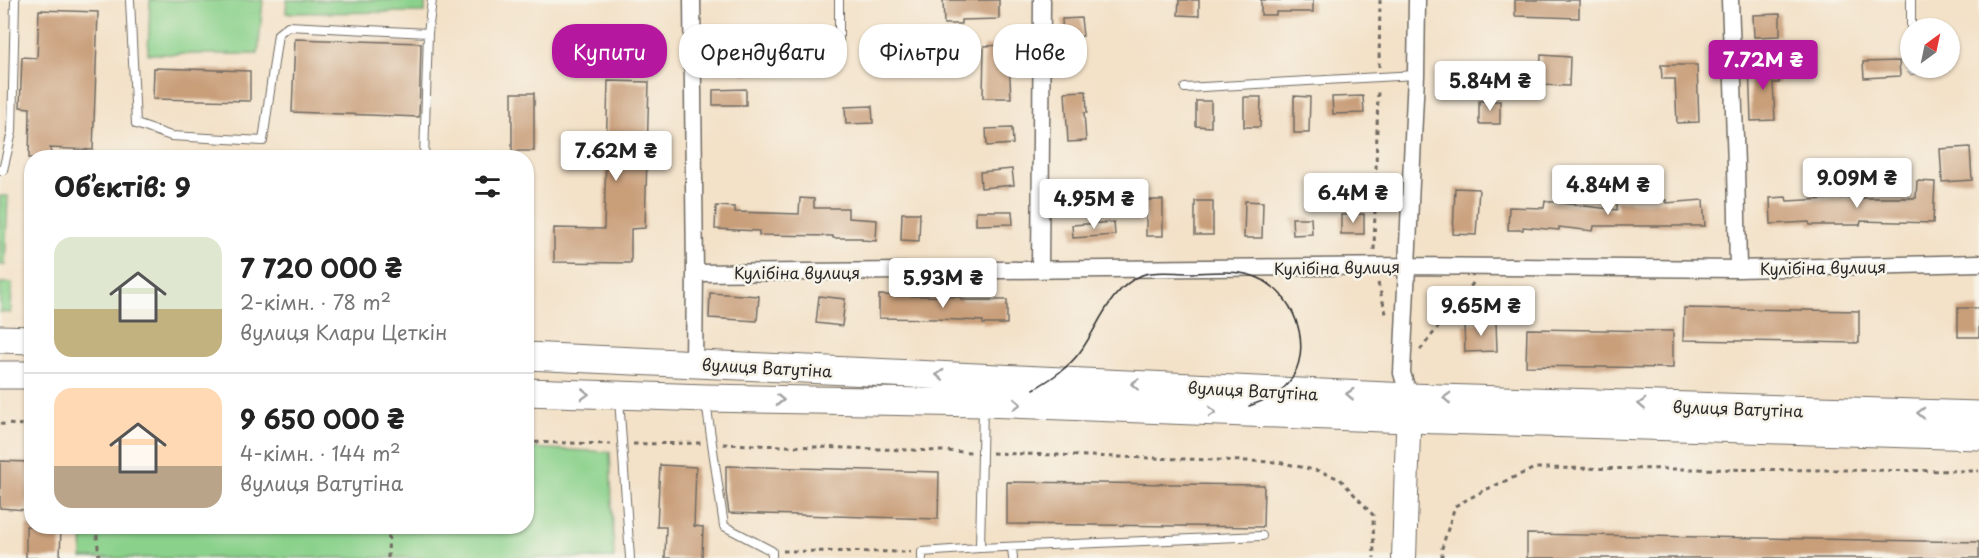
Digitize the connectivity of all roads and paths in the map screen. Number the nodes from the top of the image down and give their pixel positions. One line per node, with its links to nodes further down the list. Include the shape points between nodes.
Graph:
1 (15, 0): 16 (lane, via 12,132)
2 (130, 0): 12 (lane, via 136,124 171,136 263,141 278,34 288,26)
3 (432, 0): 12 (lane)
4 (692, 0): 21 (street)
5 (839, 0): 11 (lane)
6 (1042, 0): 20 (street)
7 (1417, 0): 13 (street)
8 (1730, 0): 19 (street)
9 (1911, 0): 10 (lane)
10 (1911, 18)
11 (839, 24)
12 (428, 33): 15 (lane)
13 (1416, 75): 14 (lane); 18 (street)
14 (1185, 88)
15 (424, 150)
16 (0, 170)
17 (1979, 263): 19 (street, Кулібіна вулиця)
18 (1406, 266): 19 (street, Кулібіна вулиця); 20 (street, Кулібіна вулиця); 32 (street, via 1402,373)
19 (1738, 269)
20 (1040, 270): 21 (street, Кулібіна вулиця)
21 (695, 273): 25 (street)
22 (0, 339): 23 (main road)
23 (24, 340)
24 (534, 356): 25 (main road, вулиця Ватутіна)
25 (694, 363): 32 (main road, вулиця Ватутіна, one-way to 25)
26 (0, 375): 27 (main road)
27 (24, 375)
28 (534, 392): 29 (main road, вулиця Ватутіна, one-way to 29)
29 (619, 395): 30 (main road, вулиця Ватутіна); 39 (lane)
30 (706, 399): 31 (main road, вулиця Ватутіна, one-way to 31); 38 (lane)
31 (983, 403): 32 (main road, вулиця Ватутіна, one-way to 32); 40 (lane)
32 (1408, 408): 33 (main road, вулиця Ватутіна, one-way to 32); 36 (main road, вулиця Ватутіна); 54 (street)
33 (1979, 415)
34 (0, 424): 35 (path)
35 (24, 425)
36 (1979, 436)
37 (534, 442): 39 (path)
38 (711, 443): 39 (path); 40 (path); 47 (lane, via 724,526)
39 (622, 444): 51 (lane)
40 (982, 452): 45 (lane); 53 (path, via 1278,462 1319,471 1340,479 1373,515)
41 (1979, 471): 55 (path, via 1535,468 1455,506)
42 (97, 534): 49 (path)
43 (389, 534): 50 (path)
44 (1262, 536): 46 (lane)
45 (980, 548): 46 (lane); 48 (lane)
46 (1012, 548): 52 (lane)
47 (772, 555): 48 (path)
48 (922, 555)
49 (99, 558)
50 (388, 558)
51 (630, 558)
52 (1013, 558)
53 (1374, 558)
54 (1404, 558)
55 (1442, 558)

